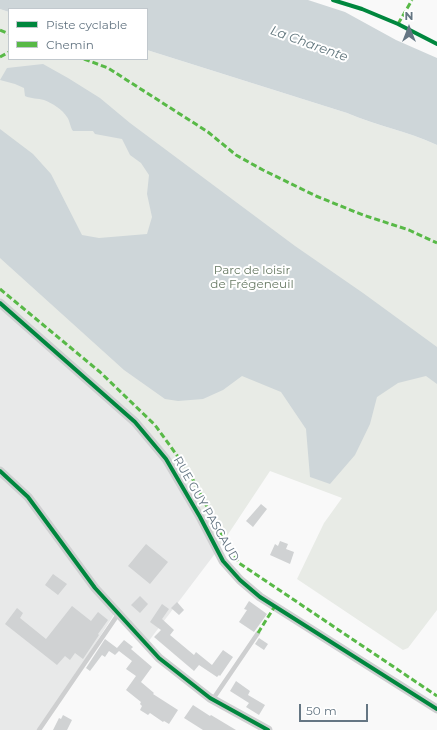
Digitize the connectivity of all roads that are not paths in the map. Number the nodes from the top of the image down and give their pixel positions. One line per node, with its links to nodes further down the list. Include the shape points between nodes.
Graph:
1 (0, 303): 6 (street, RUE GUY PASCAUD, via 135,422 155,444 179,478 220,556 240,580 260,596)
2 (0, 471): 3 (street, via 28,497 95,588)
3 (119, 614): 5 (street, via 159,658); 7 (lane)
4 (258, 633): 5 (lane)
5 (213, 699): 8 (street)
6 (437, 709)
7 (39, 730)
8 (268, 730)

